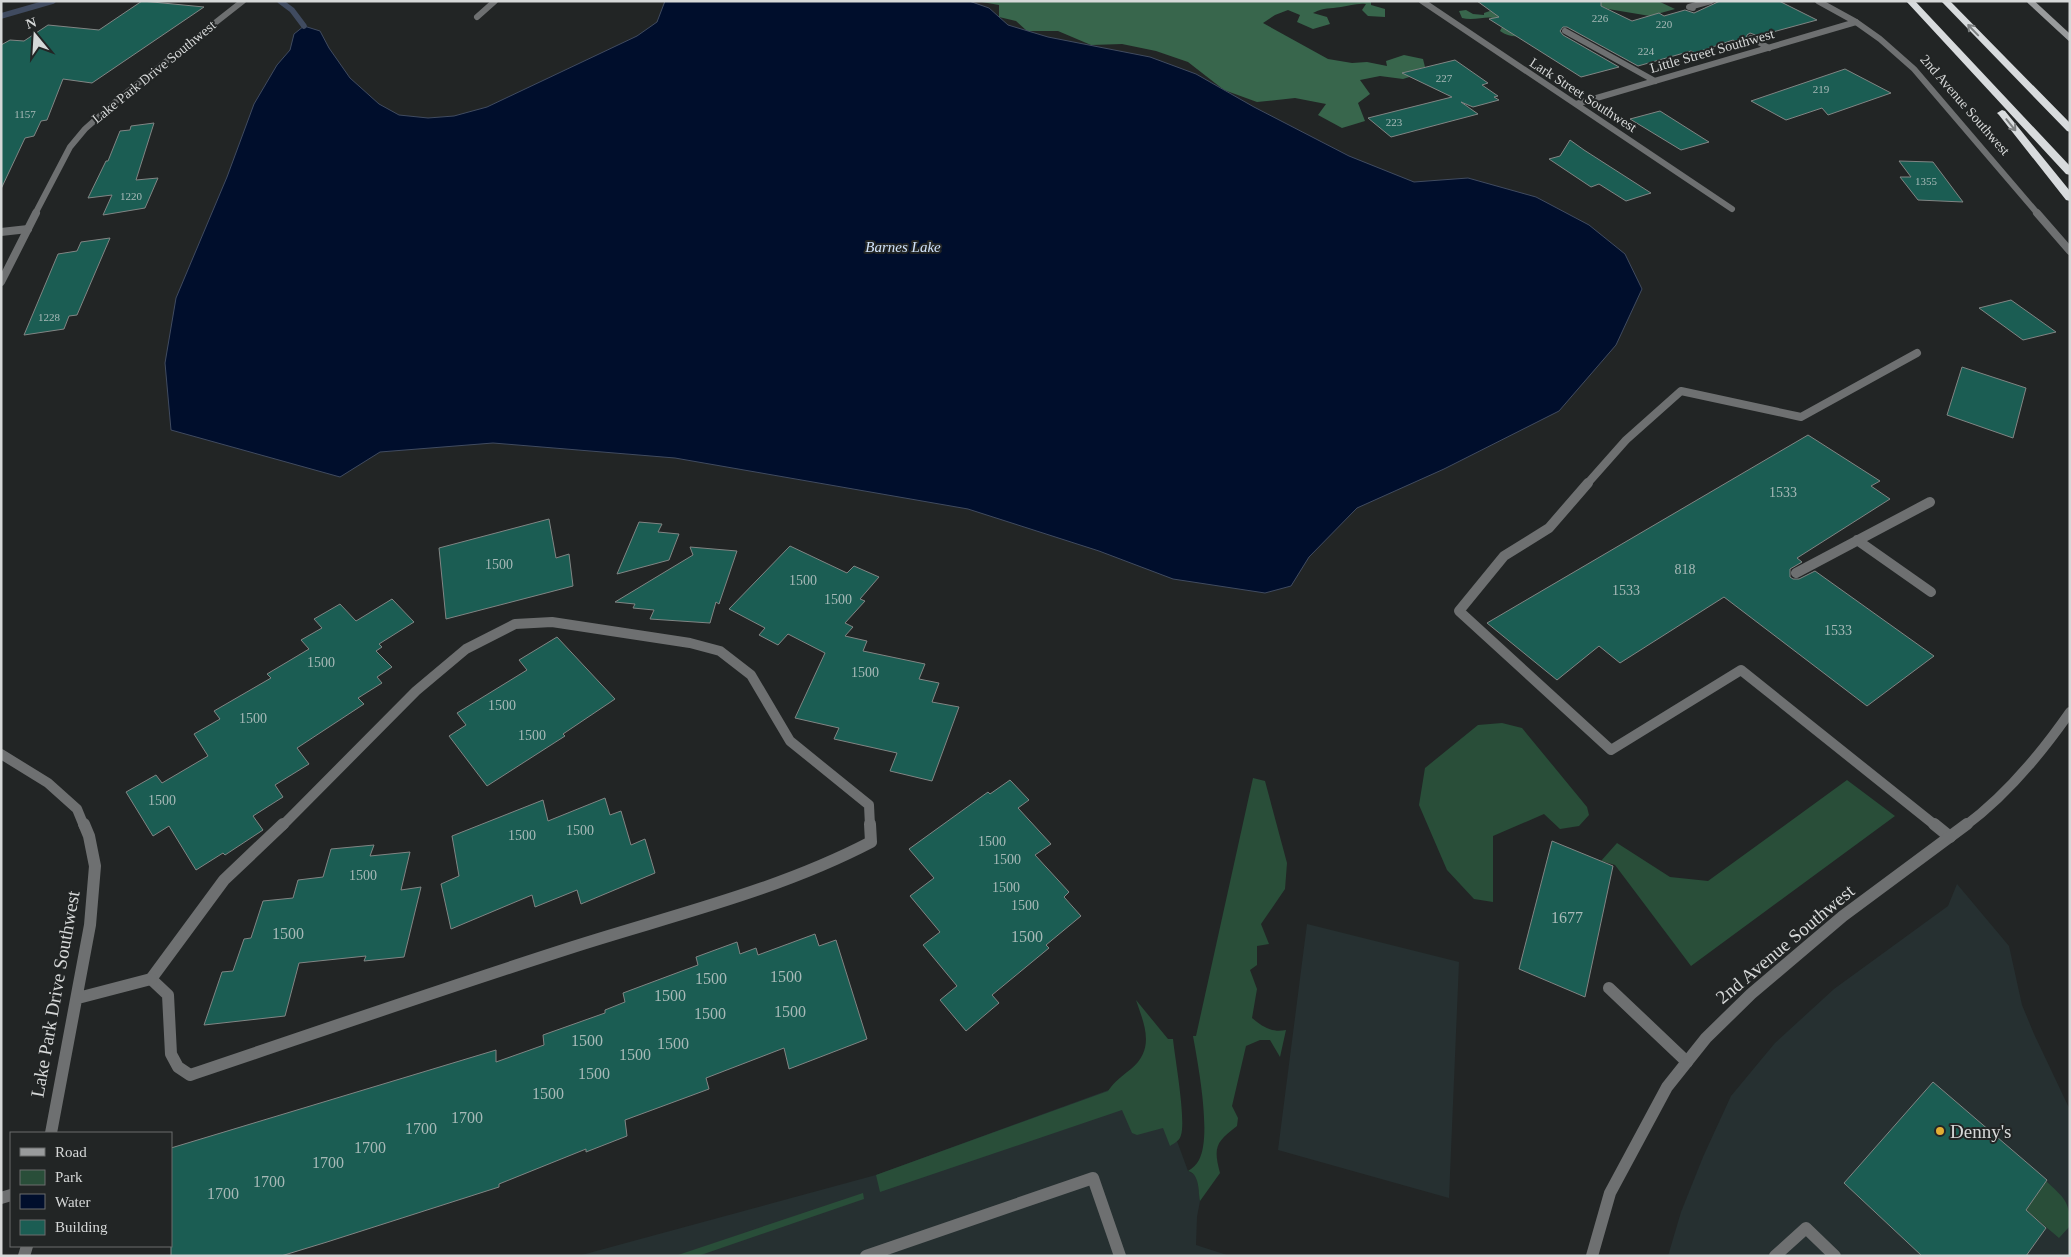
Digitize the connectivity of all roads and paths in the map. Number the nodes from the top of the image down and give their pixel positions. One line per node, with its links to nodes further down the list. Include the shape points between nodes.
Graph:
1 (243, 1): 25 (street, Lake Park Drive Southwest, via 85,129 58,167)
2 (495, 1): 10 (street)
3 (1422, 1): 19 (street, Lark Street Southwest)
4 (1711, 1): 9 (street, via 1690,7)
5 (1818, 1): 11 (street, 2nd Avenue Southwest)
6 (1910, 1): 16 (highway)
7 (1945, 1): 17 (highway, one-way to 7)
8 (2030, 1): 14 (main road)
9 (1693, 8)
10 (476, 17)
11 (1856, 22): 15 (street, Little Street Southwest); 27 (street, 2nd Avenue Southwest, via 1914,69)
12 (1565, 31): 18 (street)
13 (1751, 38): 15 (street)
14 (2070, 38)
15 (1769, 48): 18 (street, Little Street Southwest)
16 (1962, 57): 22 (highway); 23 (highway, one-way to 23, via 1981,88)
17 (2001, 58): 20 (highway); 21 (highway)
18 (1655, 81): 19 (street, Little Street Southwest)
19 (1576, 104): 24 (street, Lark Street Southwest)
20 (2070, 115)
21 (2070, 129)
22 (2070, 172)
23 (2070, 198)
24 (1732, 210)
25 (28, 228): 26 (street); 28 (street, Lake Park Drive Southwest)
26 (1, 232)
27 (2070, 250)
28 (1, 282)
29 (1917, 353): 36 (street, via 1801,417 1681,391 1626,440 1549,528 1504,556 1459,611 1611,750 1741,670)
30 (1930, 502): 31 (street)
31 (1856, 540): 32 (street); 33 (street)
32 (1796, 572)
33 (1931, 592)
34 (2070, 712): 36 (street, 2nd Avenue Southwest, via 2044,749 1992,806)
35 (1, 754): 39 (street, Lake Park Drive Southwest, via 48,783 77,809 89,836 95,866 90,925)
36 (1950, 837): 40 (street, 2nd Avenue Southwest, via 1843,916 1751,994 1706,1038)
37 (150, 979): 37 (street, via 224,880 311,798 416,691 466,649 515,624 552,622 690,643 720,652 751,675 790,741 869,805 871,842 844,858 765,889 627,930 190,1075 178,1067 171,1054 168,995); 39 (street)
38 (1609, 988): 40 (street)
39 (78, 998): 41 (street, Lake Park Drive Southwest)
40 (1687, 1062): 42 (street, 2nd Avenue Southwest, via 1667,1087 1610,1193)
41 (51, 1132)
42 (1593, 1255)
43 (866, 1256): 44 (street, via 1094,1178)
44 (1120, 1256)
45 (1775, 1256): 46 (street, via 1806,1228)
46 (1835, 1256)

